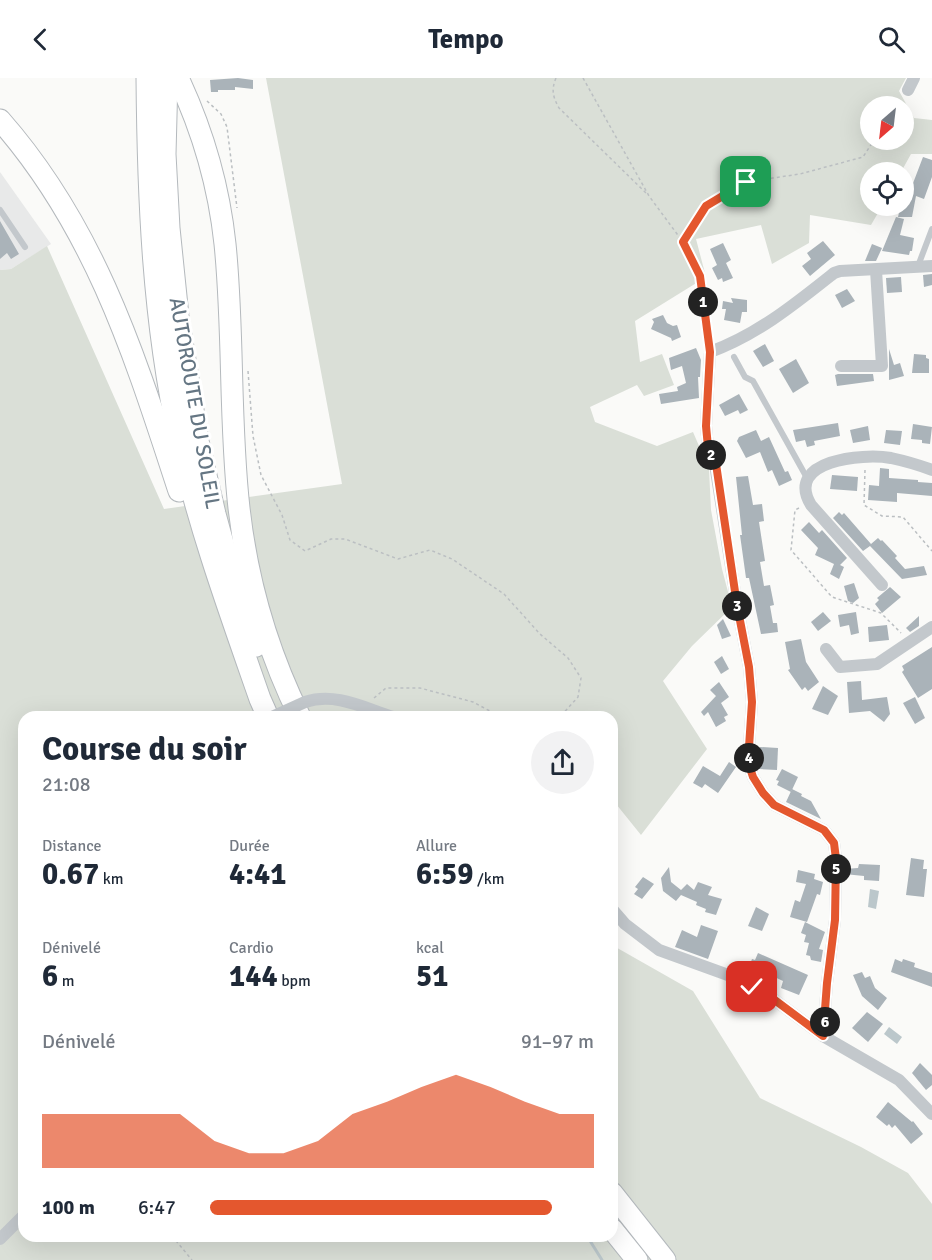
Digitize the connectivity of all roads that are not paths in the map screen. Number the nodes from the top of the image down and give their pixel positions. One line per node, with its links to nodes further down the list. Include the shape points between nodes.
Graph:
1 (147, 78): 21 (highway, AUTOROUTE DU SOLEIL, via 152,238 171,398 199,519)
2 (167, 78): 22 (highway, AUTOROUTE DU SOLEIL, via 165,154 169,228 198,441 232,576)
3 (178, 78): 20 (highway, via 197,103 225,242 234,457 249,572 285,687)
4 (914, 78): 5 (street)
5 (908, 90)
6 (0, 120): 21 (highway, via 57,195 101,277 141,377 215,597)
7 (0, 210): 9 (lane)
8 (932, 229): 11 (lane)
9 (25, 247)
10 (932, 266): 11 (street)
11 (918, 267): 12 (street)
12 (876, 270): 14 (street, via 882,366); 25 (street, via 834,273 764,325 733,344 710,352 706,426 708,447 716,464 749,667 752,702 748,762 753,777 774,805 824,830 834,843 835,920)
13 (734, 357): 16 (lane, via 745,377 753,381)
14 (841, 366)
15 (932, 471): 16 (street, via 889,458 851,458 819,466)
16 (807, 478): 17 (street, via 806,496 811,505)
17 (882, 585)
18 (932, 627): 19 (street, via 877,664 840,667)
19 (826, 649)
20 (302, 710): 21 (street, bridge); 23 (street, via 323,698)
21 (266, 711)
22 (283, 711)
23 (372, 711)
24 (618, 916): 25 (street, via 660,950 752,987)
25 (823, 1036): 26 (street, via 899,1080)
26 (932, 1114)
27 (618, 1201): 32 (highway)
28 (18, 1221): 30 (street)
29 (618, 1236): 31 (highway)
30 (0, 1239)
31 (637, 1260)
32 (664, 1260)

